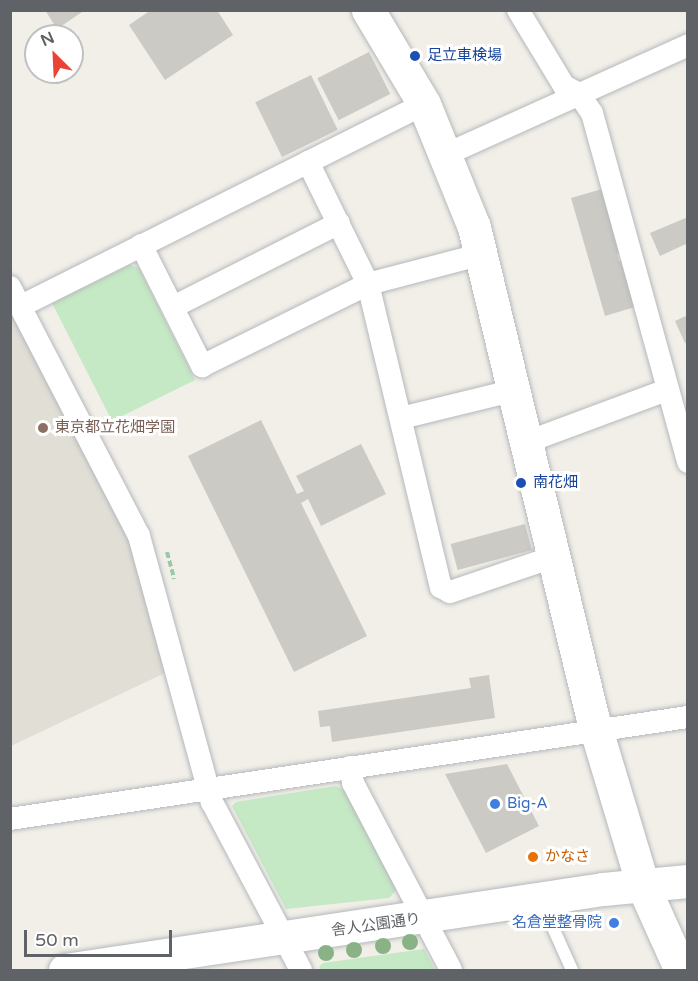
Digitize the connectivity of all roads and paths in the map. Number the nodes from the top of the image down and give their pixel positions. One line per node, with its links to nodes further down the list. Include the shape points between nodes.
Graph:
1 (368, 10): 5 (street)
2 (518, 10): 4 (street, via 564,86)
3 (687, 45): 4 (street)
4 (579, 94): 6 (street); 15 (street, via 592,113)
5 (424, 104): 6 (street); 7 (street)
6 (447, 154): 10 (street)
7 (308, 162): 8 (street); 9 (street)
8 (339, 223): 11 (street); 13 (street)
9 (141, 245): 12 (street); 13 (street)
10 (482, 254): 11 (street); 14 (street)
11 (368, 284): 13 (street, via 202,366); 16 (street)
12 (17, 296): 23 (street, via 139,536 181,698)
13 (173, 307)
14 (516, 390): 16 (street); 17 (street)
15 (667, 390): 17 (street); 18 (street)
16 (401, 418): 19 (street, via 441,587 450,592)
17 (528, 442): 19 (street)
18 (687, 462)
19 (553, 557): 21 (street)
20 (687, 717): 21 (street)
21 (596, 730): 22 (street); 26 (street)
22 (350, 767): 23 (street); 28 (street, via 353,783)
23 (210, 788): 24 (street); 29 (street, via 212,802)
24 (10, 819)
25 (687, 881): 26 (street, 舎人公園通り)
26 (642, 886): 27 (street, 舎人公園通り); 34 (street)
27 (541, 899): 28 (street, 舎人公園通り); 33 (lane)
28 (424, 919): 29 (street, 舎人公園通り); 32 (street)
29 (284, 939): 30 (street, 舎人公園通り); 31 (street)
30 (65, 970)
31 (301, 970)
32 (451, 970)
33 (572, 970)
34 (681, 970)

